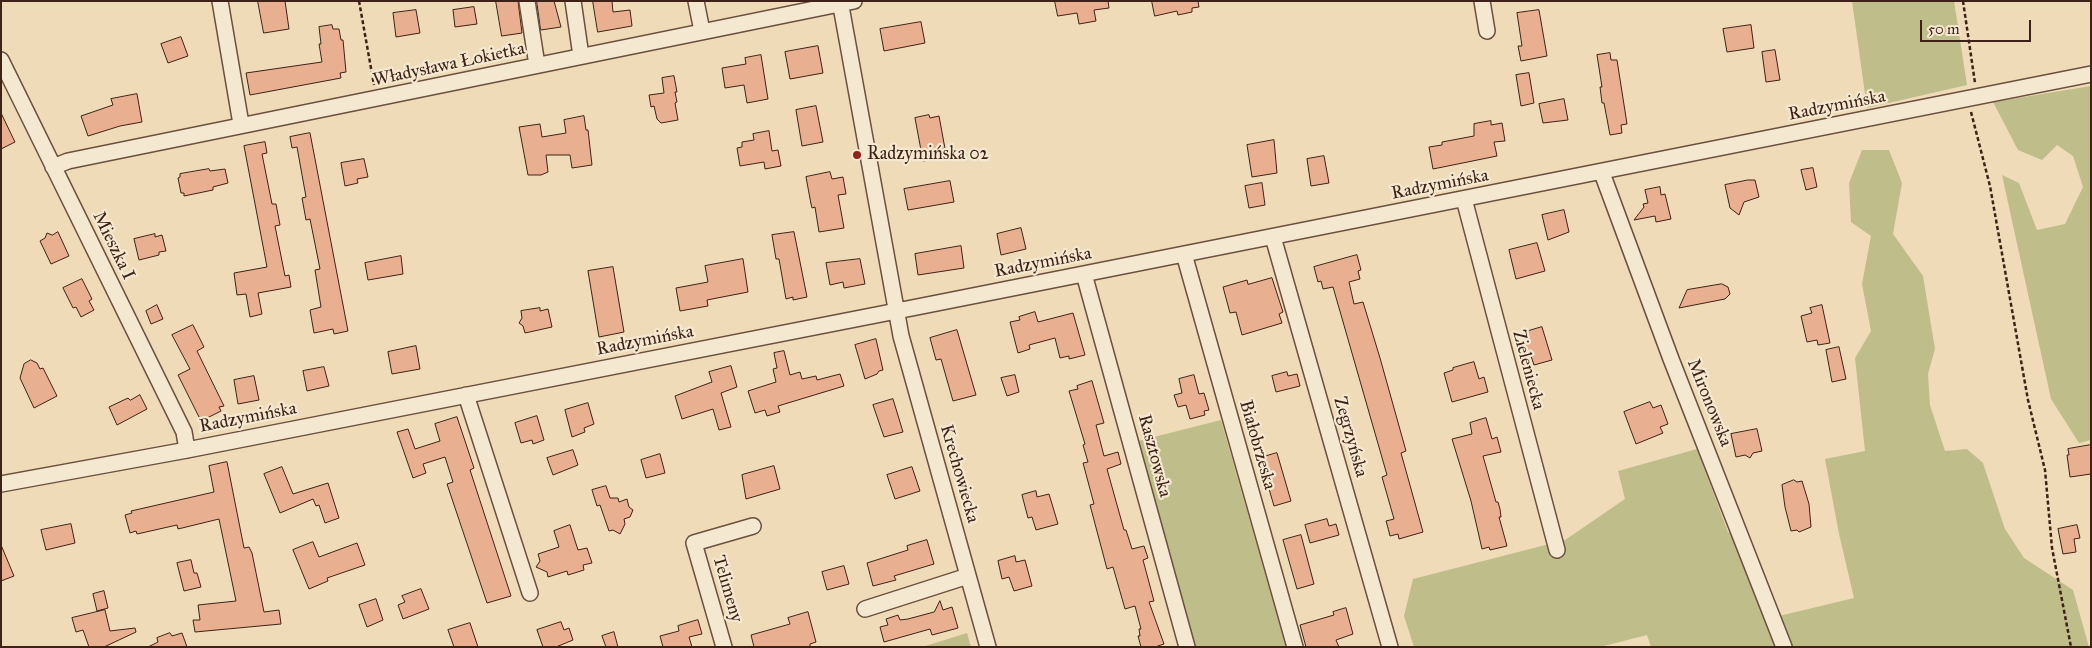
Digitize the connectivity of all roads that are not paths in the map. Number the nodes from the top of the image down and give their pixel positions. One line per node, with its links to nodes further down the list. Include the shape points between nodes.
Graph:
1 (220, 1): 13 (street)
2 (527, 1): 11 (street)
3 (573, 1): 9 (street)
4 (696, 1): 7 (street)
5 (1482, 1): 8 (street)
6 (845, 2): 7 (street, Władysława Łokietka); 20 (street, Krechowiecka)
7 (702, 31): 9 (street, Władysława Łokietka)
8 (1487, 31)
9 (581, 56): 11 (street, Władysława Łokietka)
10 (1, 60): 14 (street, Mieszka I)
11 (537, 65): 13 (street, Władysława Łokietka)
12 (2091, 74): 15 (street, Radzymińska)
13 (241, 124): 14 (street, Władysława Łokietka, via 68,161)
14 (53, 167): 22 (street, Mieszka I, via 184,432)
15 (1602, 173): 16 (street, Radzymińska); 34 (street, Mironowska)
16 (1464, 199): 17 (street, Radzymińska); 25 (street, Zieleniecka)
17 (1273, 237): 18 (street, Radzymińska); 33 (street, Zegrzyńska)
18 (1184, 254): 19 (street, Radzymińska); 32 (street, Białobrzeska)
19 (1084, 274): 20 (street, Radzymińska); 31 (street, Rasztowska)
20 (896, 311): 21 (street, Radzymińska); 26 (street, Krechowiecka)
21 (466, 395): 22 (street, Radzymińska); 27 (street)
22 (187, 450): 23 (street, Radzymińska)
23 (1, 484)
24 (753, 526): 29 (street, Telimeny, via 694,543)
25 (1557, 550)
26 (968, 576): 28 (street); 30 (street, Krechowiecka)
27 (530, 593)
28 (865, 609)
29 (724, 647)
30 (988, 647)
31 (1187, 647)
32 (1295, 647)
33 (1390, 647)
34 (1784, 647)

